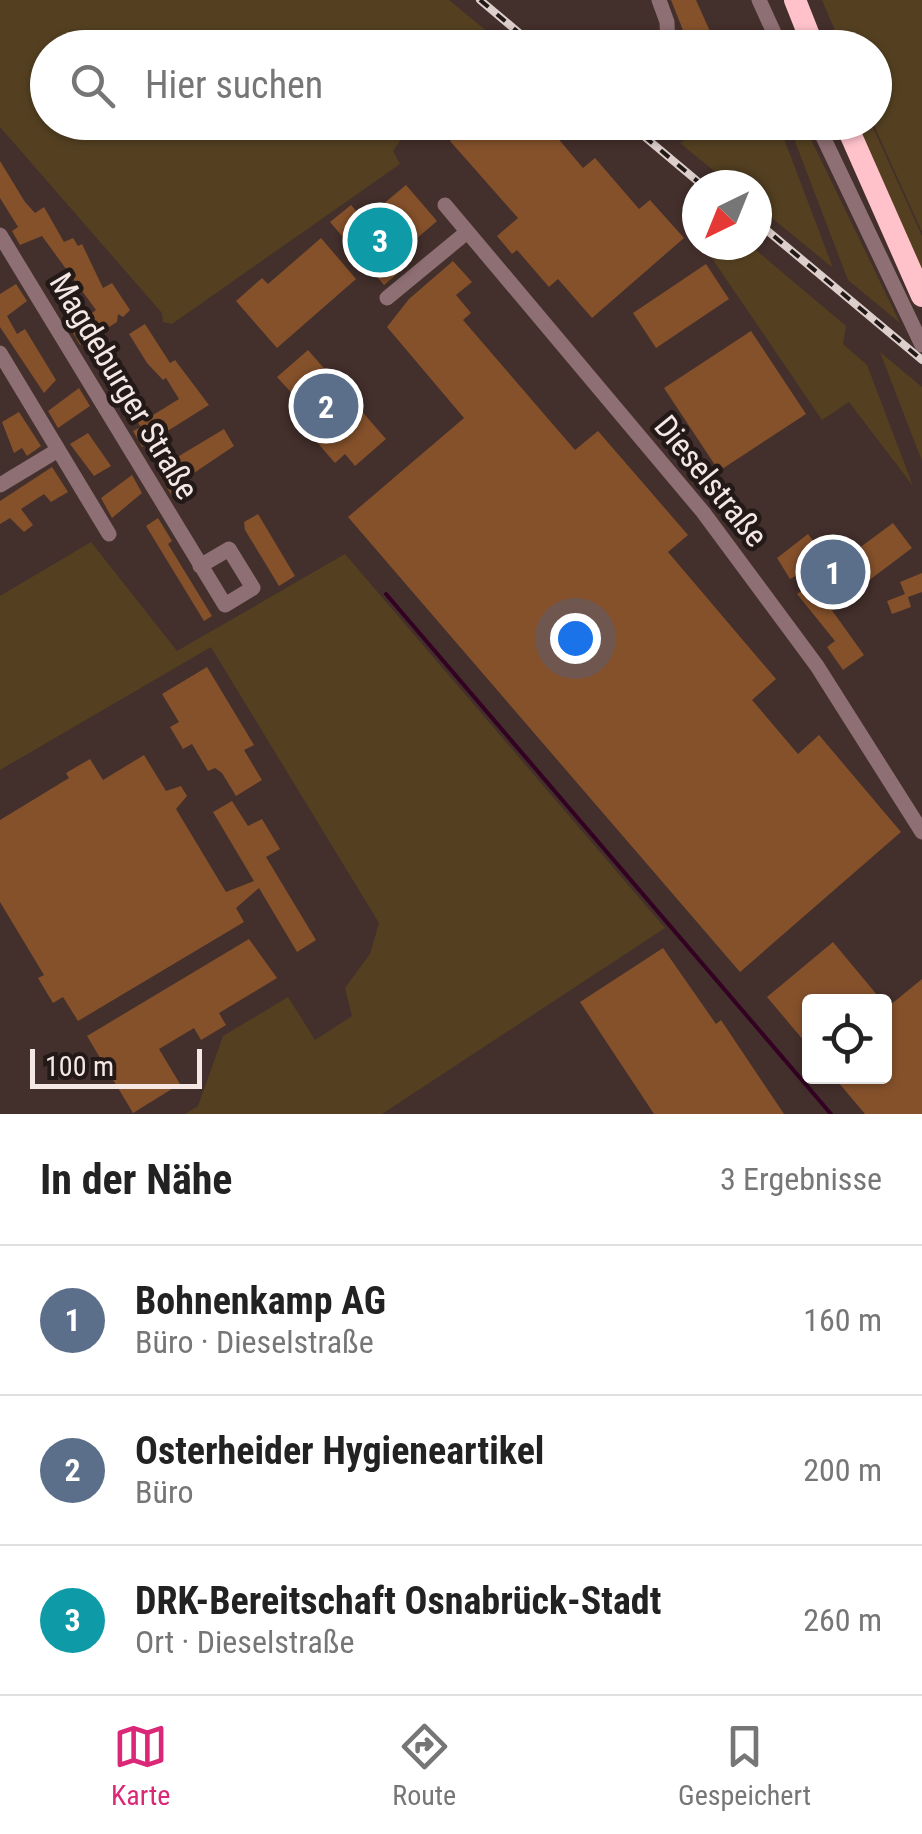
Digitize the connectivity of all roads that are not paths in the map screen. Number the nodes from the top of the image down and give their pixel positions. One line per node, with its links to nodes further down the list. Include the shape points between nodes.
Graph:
1 (659, 0): 4 (street)
2 (758, 0): 5 (street)
3 (794, 0): 6 (highway)
4 (668, 30)
5 (772, 30)
6 (806, 30)
7 (825, 140): 14 (street)
8 (853, 140): 12 (highway)
9 (445, 205): 10 (street, Dieselstraße)
10 (467, 232): 13 (street); 20 (street, Dieselstraße, via 737,557 817,666)
11 (0, 235): 19 (street, Magdeburger Straße)
12 (921, 293)
13 (387, 298)
14 (922, 345)
15 (0, 354): 16 (street)
16 (58, 450): 17 (street); 18 (street)
17 (0, 485)
18 (109, 534)
19 (200, 566)
20 (922, 832)

